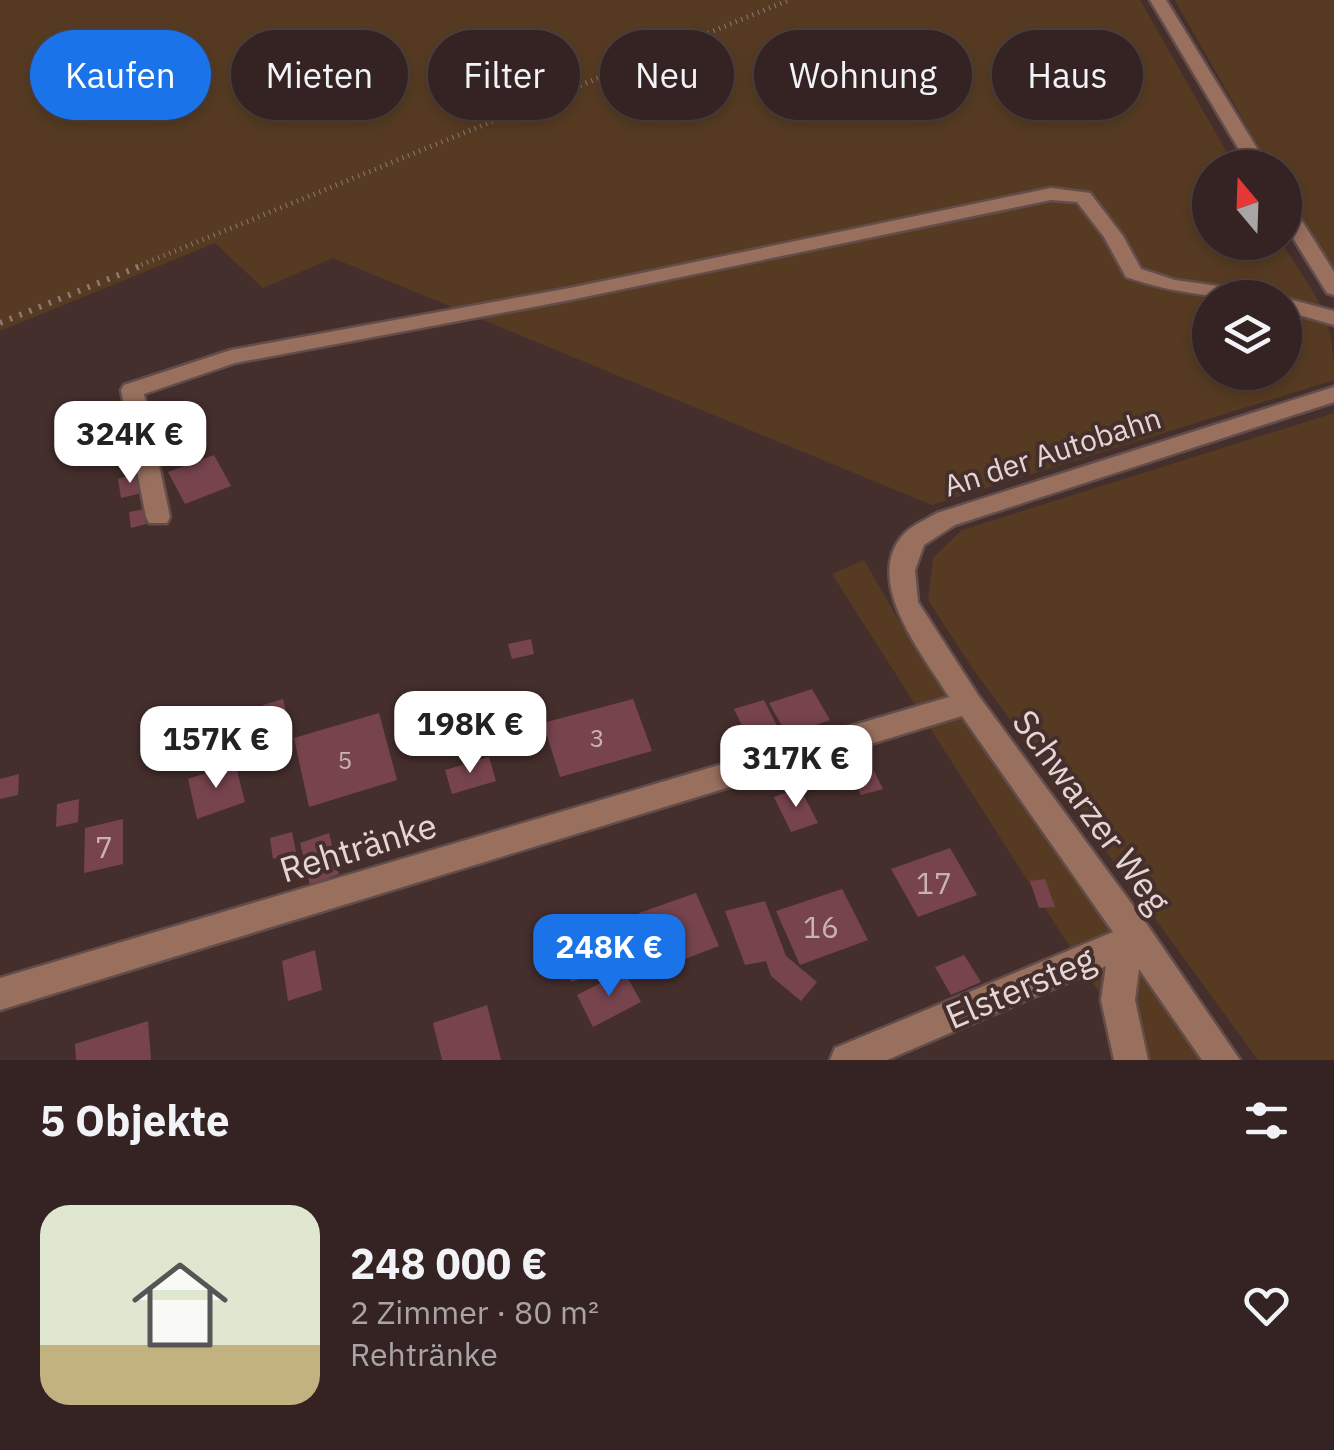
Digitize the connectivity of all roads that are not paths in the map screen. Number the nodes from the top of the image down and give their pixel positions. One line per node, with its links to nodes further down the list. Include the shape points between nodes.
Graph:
1 (1158, 0): 2 (street)
2 (1249, 150)
3 (1302, 237): 5 (street)
4 (1192, 289): 9 (street, via 1133,273 1083,197 1051,194 231,357 132,390)
5 (1334, 290)
6 (1302, 309): 7 (street)
7 (1334, 318)
8 (1334, 394): 10 (street, An der Autobahn, via 946,518 913,540 902,570)
9 (158, 517)
10 (905, 603): 11 (street, Schwarzer Weg)
11 (968, 703): 12 (street, Schwarzer Weg); 13 (street, Rehtränke)
12 (1132, 940): 14 (street, Elstersteg); 15 (street, via 1118,1000); 16 (street, Schwarzer Weg)
13 (0, 994)
14 (847, 1060)
15 (1131, 1060)
16 (1223, 1060)

